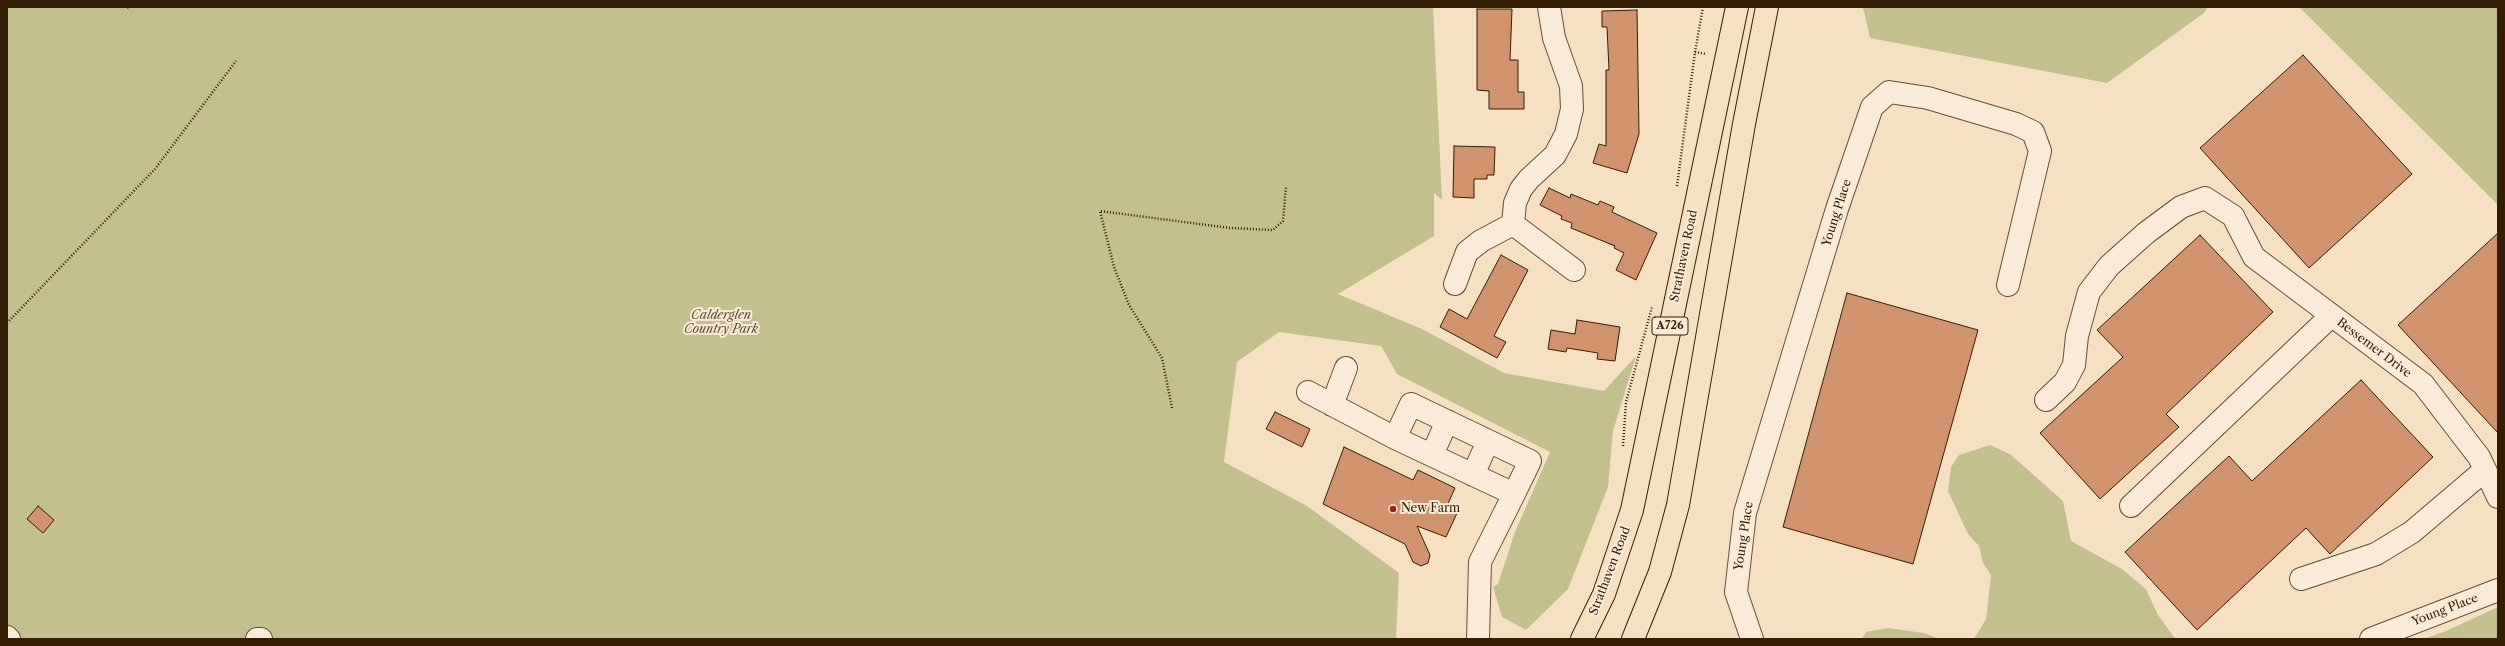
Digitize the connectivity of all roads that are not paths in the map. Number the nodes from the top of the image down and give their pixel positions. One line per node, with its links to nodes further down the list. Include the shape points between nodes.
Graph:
1 (1549, 7): 4 (street, via 1554,38 1571,86 1572,109 1566,134 1555,155 1521,189 1515,203)
2 (1737, 7): 29 (main road, Strathaven Road / A726, via 1632,510 1607,587)
3 (1767, 7): 30 (main road, via 1744,124 1678,505 1660,572)
4 (1513, 224): 5 (street); 6 (street, via 1481,241 1467,252)
5 (1574, 270)
6 (1455, 284)
7 (2008, 285): 31 (street, Young Place, via 2040,151 2033,132 2016,124 1928,98 1889,92 1872,106 1837,209 1746,513 1736,592)
8 (2331, 316): 11 (street, Bessemer Drive, via 2254,257 2233,216 2205,198 2181,208 2146,233 2109,266 2089,292 2077,336 2074,365 2065,382); 17 (street, Bessemer Drive, via 2423,384 2480,457); 21 (street)
9 (1346, 368): 12 (street)
10 (1308, 392): 12 (street)
11 (2046, 400)
12 (1332, 404): 14 (street)
13 (1448, 421): 14 (street, via 1411,404); 15 (street); 16 (street)
14 (1395, 438): 16 (street)
15 (1488, 441): 18 (street); 19 (street, via 1530,461)
16 (1432, 455): 18 (street)
17 (2485, 470): 20 (street, Bessemer Drive); 22 (street, via 2412,532 2376,554)
18 (1473, 475): 19 (street)
19 (1514, 494): 28 (street, via 1480,562)
20 (2498, 497)
21 (2131, 506)
22 (2301, 579)
23 (2498, 590): 32 (street, Young Place)
24 (7, 637): 25 (street)
25 (9, 639)
26 (257, 639): 27 (street)
27 (261, 639)
28 (1478, 639)
29 (1582, 639)
30 (1633, 639)
31 (1752, 639)
32 (2371, 639)

